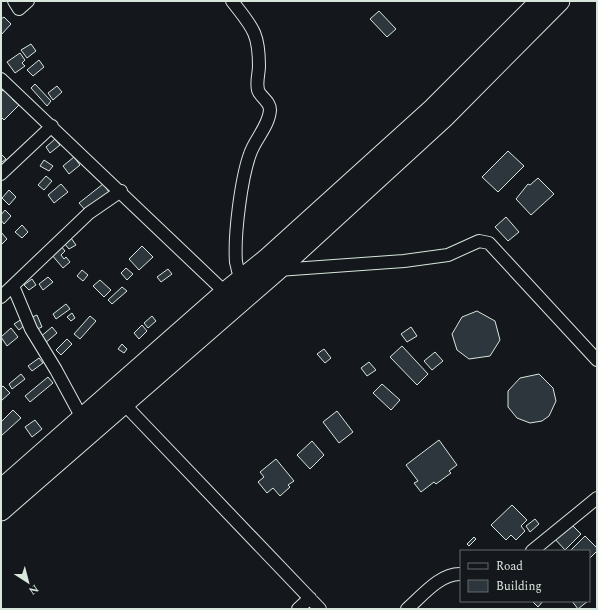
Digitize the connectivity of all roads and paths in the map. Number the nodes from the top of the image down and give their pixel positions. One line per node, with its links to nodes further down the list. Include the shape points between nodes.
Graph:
1 (14, 1): 2 (street, via 19,9)
2 (28, 1)
3 (232, 1): 11 (street, via 257,37 257,81 259,91 268,102 270,110 249,154 242,189 236,262)
4 (540, 1): 11 (main road, via 433,108)
5 (560, 1): 10 (main road, via 444,118)
6 (1, 79): 7 (street)
7 (52, 126): 8 (street); 9 (street)
8 (1, 174)
9 (121, 191): 12 (street, via 89,213); 13 (street)
10 (278, 270): 15 (main road); 16 (street, via 448,256 479,241 489,243)
11 (241, 279): 13 (main road)
12 (13, 286): 14 (street); 18 (street, via 31,329)
13 (225, 292): 15 (street); 18 (main road)
14 (1, 297)
15 (238, 306): 17 (main road)
16 (597, 360)
17 (124, 404): 21 (main road); 24 (street)
18 (82, 418): 19 (main road)
19 (1, 489)
20 (597, 498): 22 (street)
21 (1, 512)
22 (533, 550)
23 (460, 574): 27 (street, via 452,574 440,580)
24 (310, 598): 25 (street); 26 (street)
25 (298, 609)
26 (320, 609)
27 (407, 609)

